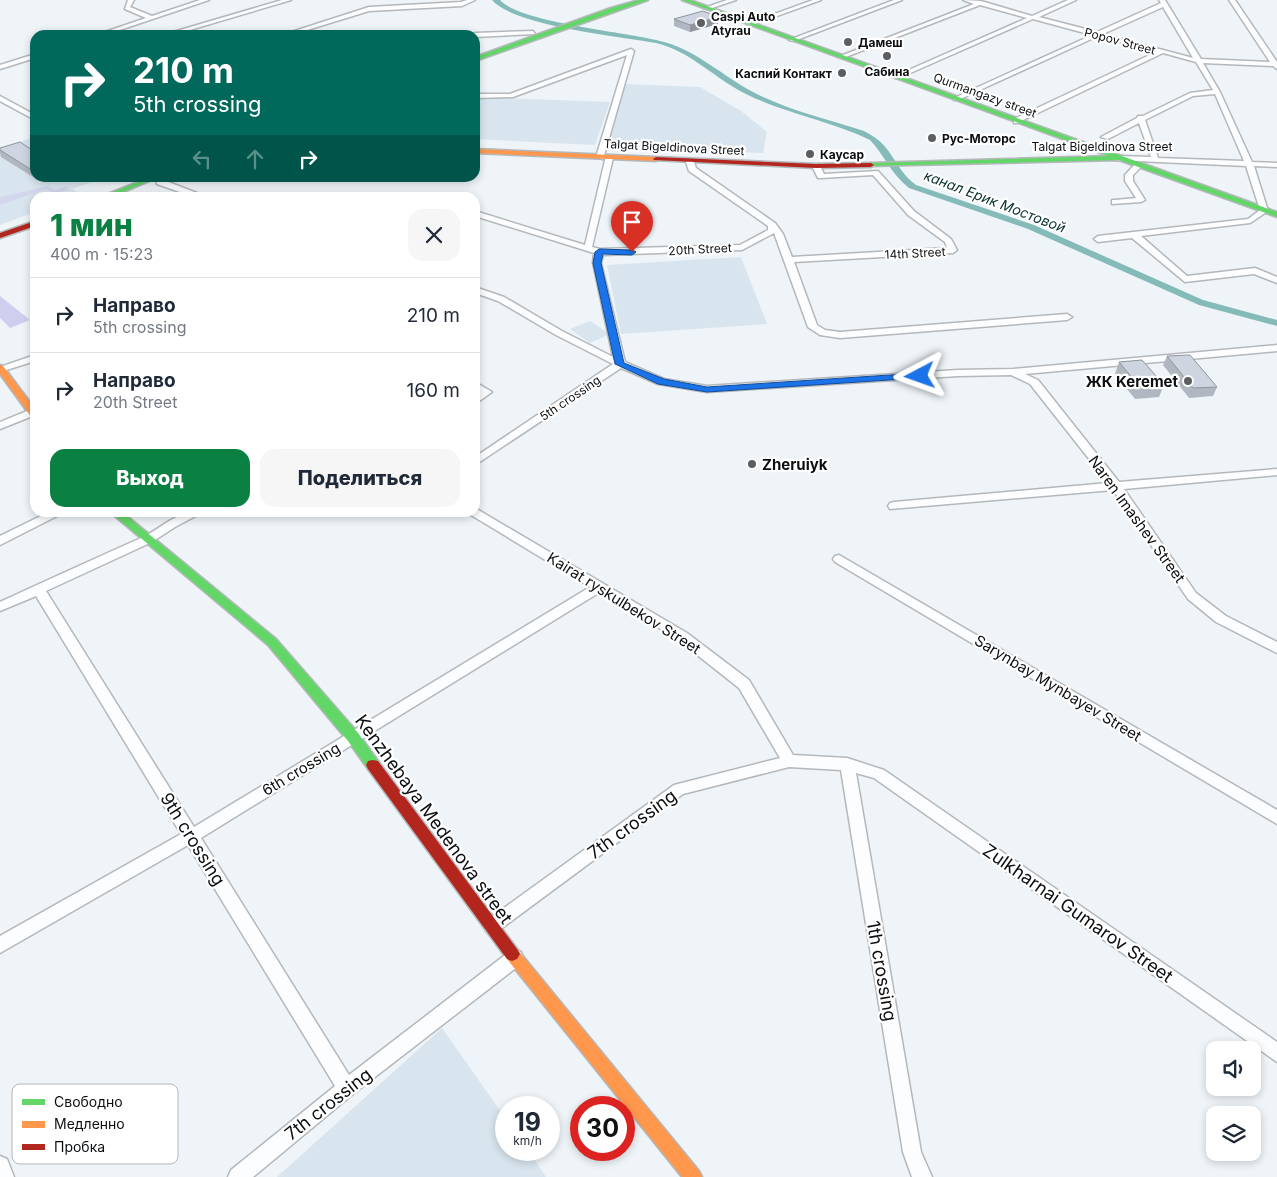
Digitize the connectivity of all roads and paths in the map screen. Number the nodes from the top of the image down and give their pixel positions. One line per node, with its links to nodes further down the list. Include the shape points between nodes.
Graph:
1 (131, 0): 20 (street, via 127,8)
2 (206, 0): 20 (street)
3 (288, 0): 24 (street)
4 (379, 0): 19 (street)
5 (628, 0): 26 (main road)
6 (645, 0): 32 (main road)
7 (685, 0): 18 (main road, Qurmangazy street)
8 (733, 0): 18 (street)
9 (818, 0): 22 (street)
10 (899, 0): 29 (street)
11 (966, 0): 17 (street, Popov Street)
12 (988, 0): 17 (street)
13 (1073, 0): 21 (street)
14 (1232, 0): 38 (street)
15 (470, 2): 19 (street)
16 (1163, 2): 27 (street); 37 (street)
17 (979, 4): 21 (street, Popov Street); 33 (street)
18 (707, 8): 22 (main road, Qurmangazy street)
19 (377, 9): 25 (street)
20 (152, 18): 23 (street)
21 (1033, 18): 27 (street, Popov Street); 40 (street)
22 (750, 24): 29 (main road, Qurmangazy street)
23 (115, 30)
24 (183, 30)
25 (303, 30)
26 (533, 33): 28 (street); 30 (main road)
27 (1095, 34): 31 (street, Popov Street); 44 (street)
28 (480, 35)
29 (792, 40): 33 (main road, Qurmangazy street)
30 (480, 52)
31 (1161, 52): 37 (street, Popov Street); 47 (street)
32 (480, 57)
33 (841, 57): 40 (main road, Qurmangazy street)
34 (30, 58): 36 (street)
35 (30, 60): 36 (street)
36 (19, 61): 39 (street)
37 (1199, 61): 38 (street, Popov Street); 41 (street)
38 (1276, 65)
39 (0, 67)
40 (897, 77): 44 (main road, Qurmangazy street)
41 (1217, 92): 46 (street, via 1192,94); 54 (street)
42 (480, 96): 50 (street, via 511,96 631,51)
43 (0, 98): 45 (street)
44 (956, 99): 47 (main road, Qurmangazy street)
45 (30, 115)
46 (1140, 117): 48 (street); 52 (street)
47 (1017, 121): 51 (main road, Qurmangazy street)
48 (1105, 137)
49 (480, 151): 50 (main road, Talgat Bigeldinova Street)
50 (605, 158): 53 (main road, Talgat Bigeldinova Street); 75 (street)
51 (1118, 158): 52 (street, Talgat Bigeldinova Street); 55 (main road, Qurmangazy street); 57 (main road, Talgat Bigeldinova Street)
52 (1155, 159): 54 (street, Talgat Bigeldinova Street)
53 (690, 162): 57 (main road, Talgat Bigeldinova Street); 69 (street, via 692,169)
54 (1249, 163): 56 (street, Talgat Bigeldinova Street); 65 (street)
55 (1139, 165): 64 (street, via 1129,175 1129,181 1141,200); 65 (main road, Qurmangazy street)
56 (1277, 165)
57 (816, 166): 77 (street, 14th Street, via 821,176 875,173 911,213 948,241 953,250)
58 (152, 182): 61 (main road)
59 (154, 182): 62 (main road)
60 (168, 182): 63 (street)
61 (120, 192)
62 (132, 192)
63 (192, 192)
64 (1116, 202)
65 (1264, 211): 66 (main road, Qurmangazy street); 72 (street, via 1250,221)
66 (1277, 215)
67 (480, 216): 75 (street, 20th Street)
68 (30, 225): 71 (main road)
69 (772, 225): 76 (street, 20th Street, via 772,232 742,247); 77 (street)
70 (30, 232): 74 (main road)
71 (0, 236)
72 (1136, 236): 73 (street); 78 (street, via 1185,279 1255,271)
73 (1098, 239)
74 (0, 243)
75 (588, 248): 76 (street, 20th Street)
76 (599, 252): 83 (street, via 597,263)
77 (790, 260): 80 (street, via 813,327 823,333 840,335)
78 (1277, 280)
79 (480, 292): 83 (street, via 501,299)
80 (1067, 317)
81 (1277, 348): 85 (street)
82 (30, 360): 84 (street)
83 (620, 364): 85 (street, via 662,382 707,390); 91 (street, 5th crossing)
84 (1, 369): 88 (main road)
85 (1013, 372): 93 (street, Naren Imashev Street, via 1034,382)
86 (480, 388): 87 (street, via 487,392)
87 (480, 397)
88 (30, 409)
89 (30, 415): 90 (street)
90 (0, 426)
91 (480, 459)
92 (1277, 472): 93 (street)
93 (1115, 485): 94 (street); 105 (street, Naren Imashev Street, via 1192,596 1221,618)
94 (894, 506)
95 (480, 515): 102 (street, Kairat ryskulbekov Street)
96 (49, 517): 100 (street)
97 (122, 517): 99 (main road, Kenzhebaya Medenova street)
98 (187, 517): 99 (street)
99 (148, 539): 103 (street); 106 (main road, Kenzhebaya Medenova street, via 272,642)
100 (0, 540)
101 (839, 559): 110 (street, Sarynbay Mynbayev Street)
102 (599, 587): 106 (street, 6th crossing); 107 (street, Kairat ryskulbekov Street, via 682,636 744,684)
103 (39, 590): 104 (street); 111 (street, 9th crossing)
104 (0, 607)
105 (1277, 648)
106 (354, 737): 111 (street, 6th crossing); 112 (main road, Kenzhebaya Medenova street)
107 (789, 761): 108 (street, 7th crossing); 112 (street, 7th crossing, via 679,789)
108 (847, 764): 109 (street, 7th crossing); 121 (street, 1th crossing, via 911,1142)
109 (879, 774): 115 (street, Zulkharnai Gumarov Street)
110 (1277, 818)
111 (191, 836): 113 (street, 6th crossing); 116 (street, 9th crossing)
112 (492, 926): 114 (main road, Kenzhebaya Medenova street)
113 (0, 945)
114 (515, 958): 116 (street, 7th crossing); 120 (main road, Kenzhebaya Medenova street)
115 (1277, 1053)
116 (347, 1088): 119 (street, 7th crossing)
117 (0, 1166): 118 (street)
118 (4, 1177)
119 (238, 1177)
120 (693, 1177)
121 (922, 1177)

